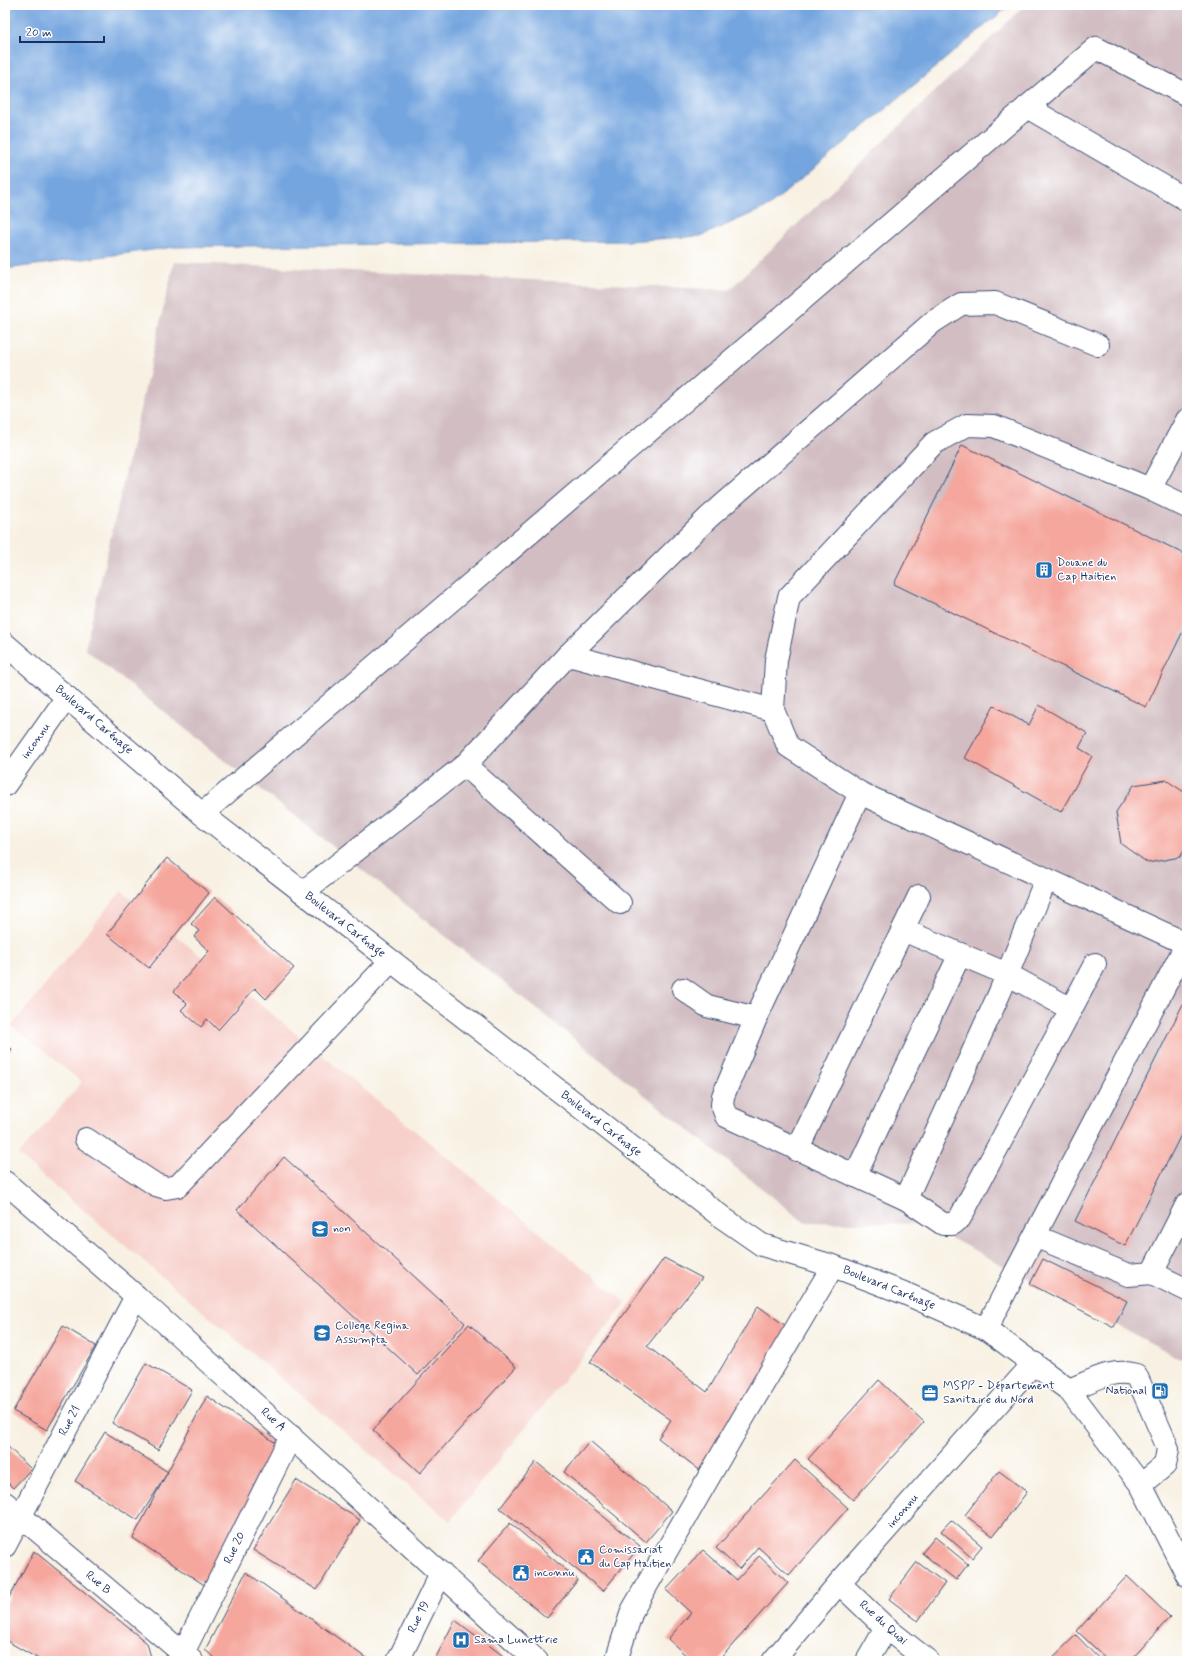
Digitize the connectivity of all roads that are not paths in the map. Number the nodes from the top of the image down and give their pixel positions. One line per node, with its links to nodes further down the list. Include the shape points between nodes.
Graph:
1 (1187, 95): 2 (street, via 1096,48)
2 (1027, 107): 3 (street); 15 (street)
3 (1187, 200)
4 (1098, 345): 9 (street, via 995,303 961,304 933,322 709,517)
5 (1187, 420): 6 (street)
6 (1150, 489): 7 (street); 11 (street, via 994,426 967,425 934,443 789,597 776,660)
7 (1187, 507)
8 (5, 644): 10 (street, Boulevard Carénage)
9 (568, 655): 11 (street); 12 (street)
10 (67, 697): 13 (street, inconnu); 15 (street, Boulevard Carénage)
11 (773, 710): 14 (street, via 788,746)
12 (464, 765): 17 (street); 19 (street)
13 (5, 785)
14 (860, 793): 16 (street); 28 (street)
15 (202, 814): 17 (street, Boulevard Carénage)
16 (1046, 879): 21 (street); 25 (street)
17 (303, 892): 23 (street, Boulevard Carénage)
18 (919, 896): 20 (street)
19 (620, 903)
20 (903, 930): 22 (street); 30 (street)
21 (1187, 943): 35 (street)
22 (960, 954): 25 (street); 31 (street)
23 (391, 961): 29 (street, via 178,1186 166,1188 156,1185); 36 (street, Boulevard Carénage, via 723,1218 762,1245)
24 (1095, 964): 27 (street)
25 (1007, 974): 27 (street); 33 (street)
26 (683, 989): 28 (street, via 707,1006)
27 (1071, 1009): 33 (street, via 960,1218 953,1224 944,1224)
28 (756, 1018): 30 (street, via 723,1096 724,1112 726,1116)
29 (86, 1139)
30 (797, 1150): 31 (street)
31 (855, 1176): 33 (street)
32 (5, 1182): 39 (street, Rue A)
33 (906, 1199)
34 (1187, 1204): 37 (street)
35 (1035, 1236): 37 (street, via 1128,1275); 40 (street)
36 (834, 1266): 40 (street, Boulevard Carénage, via 904,1293); 54 (street, via 632,1611)
37 (1152, 1273): 38 (street)
38 (1187, 1290)
39 (136, 1296): 43 (street, Rue A); 45 (street, Rue 21)
40 (986, 1330): 41 (street, Boulevard Carénage)
41 (1034, 1363): 42 (street, Boulevard Carénage); 49 (street, inconnu)
42 (1069, 1390): 44 (street, Boulevard Carénage); 44 (street, via 1115,1372 1126,1371 1136,1375 1168,1449 1165,1465)
43 (291, 1436): 47 (street, Rue A); 51 (street, Rue 20)
44 (1141, 1484): 48 (street, Boulevard Carénage)
45 (12, 1510): 46 (street, Rue 21); 51 (street, Rue B)
46 (5, 1546)
47 (441, 1573): 52 (street, Rue 19); 53 (street, Rue A)
48 (1187, 1575)
49 (839, 1583): 50 (street, Rue du Quai); 55 (street, inconnu)
50 (886, 1628): 56 (street); 57 (street, Rue du Quai)
51 (185, 1658)
52 (398, 1661)
53 (538, 1661)
54 (616, 1661)
55 (774, 1661)
56 (867, 1661)
57 (928, 1661)

